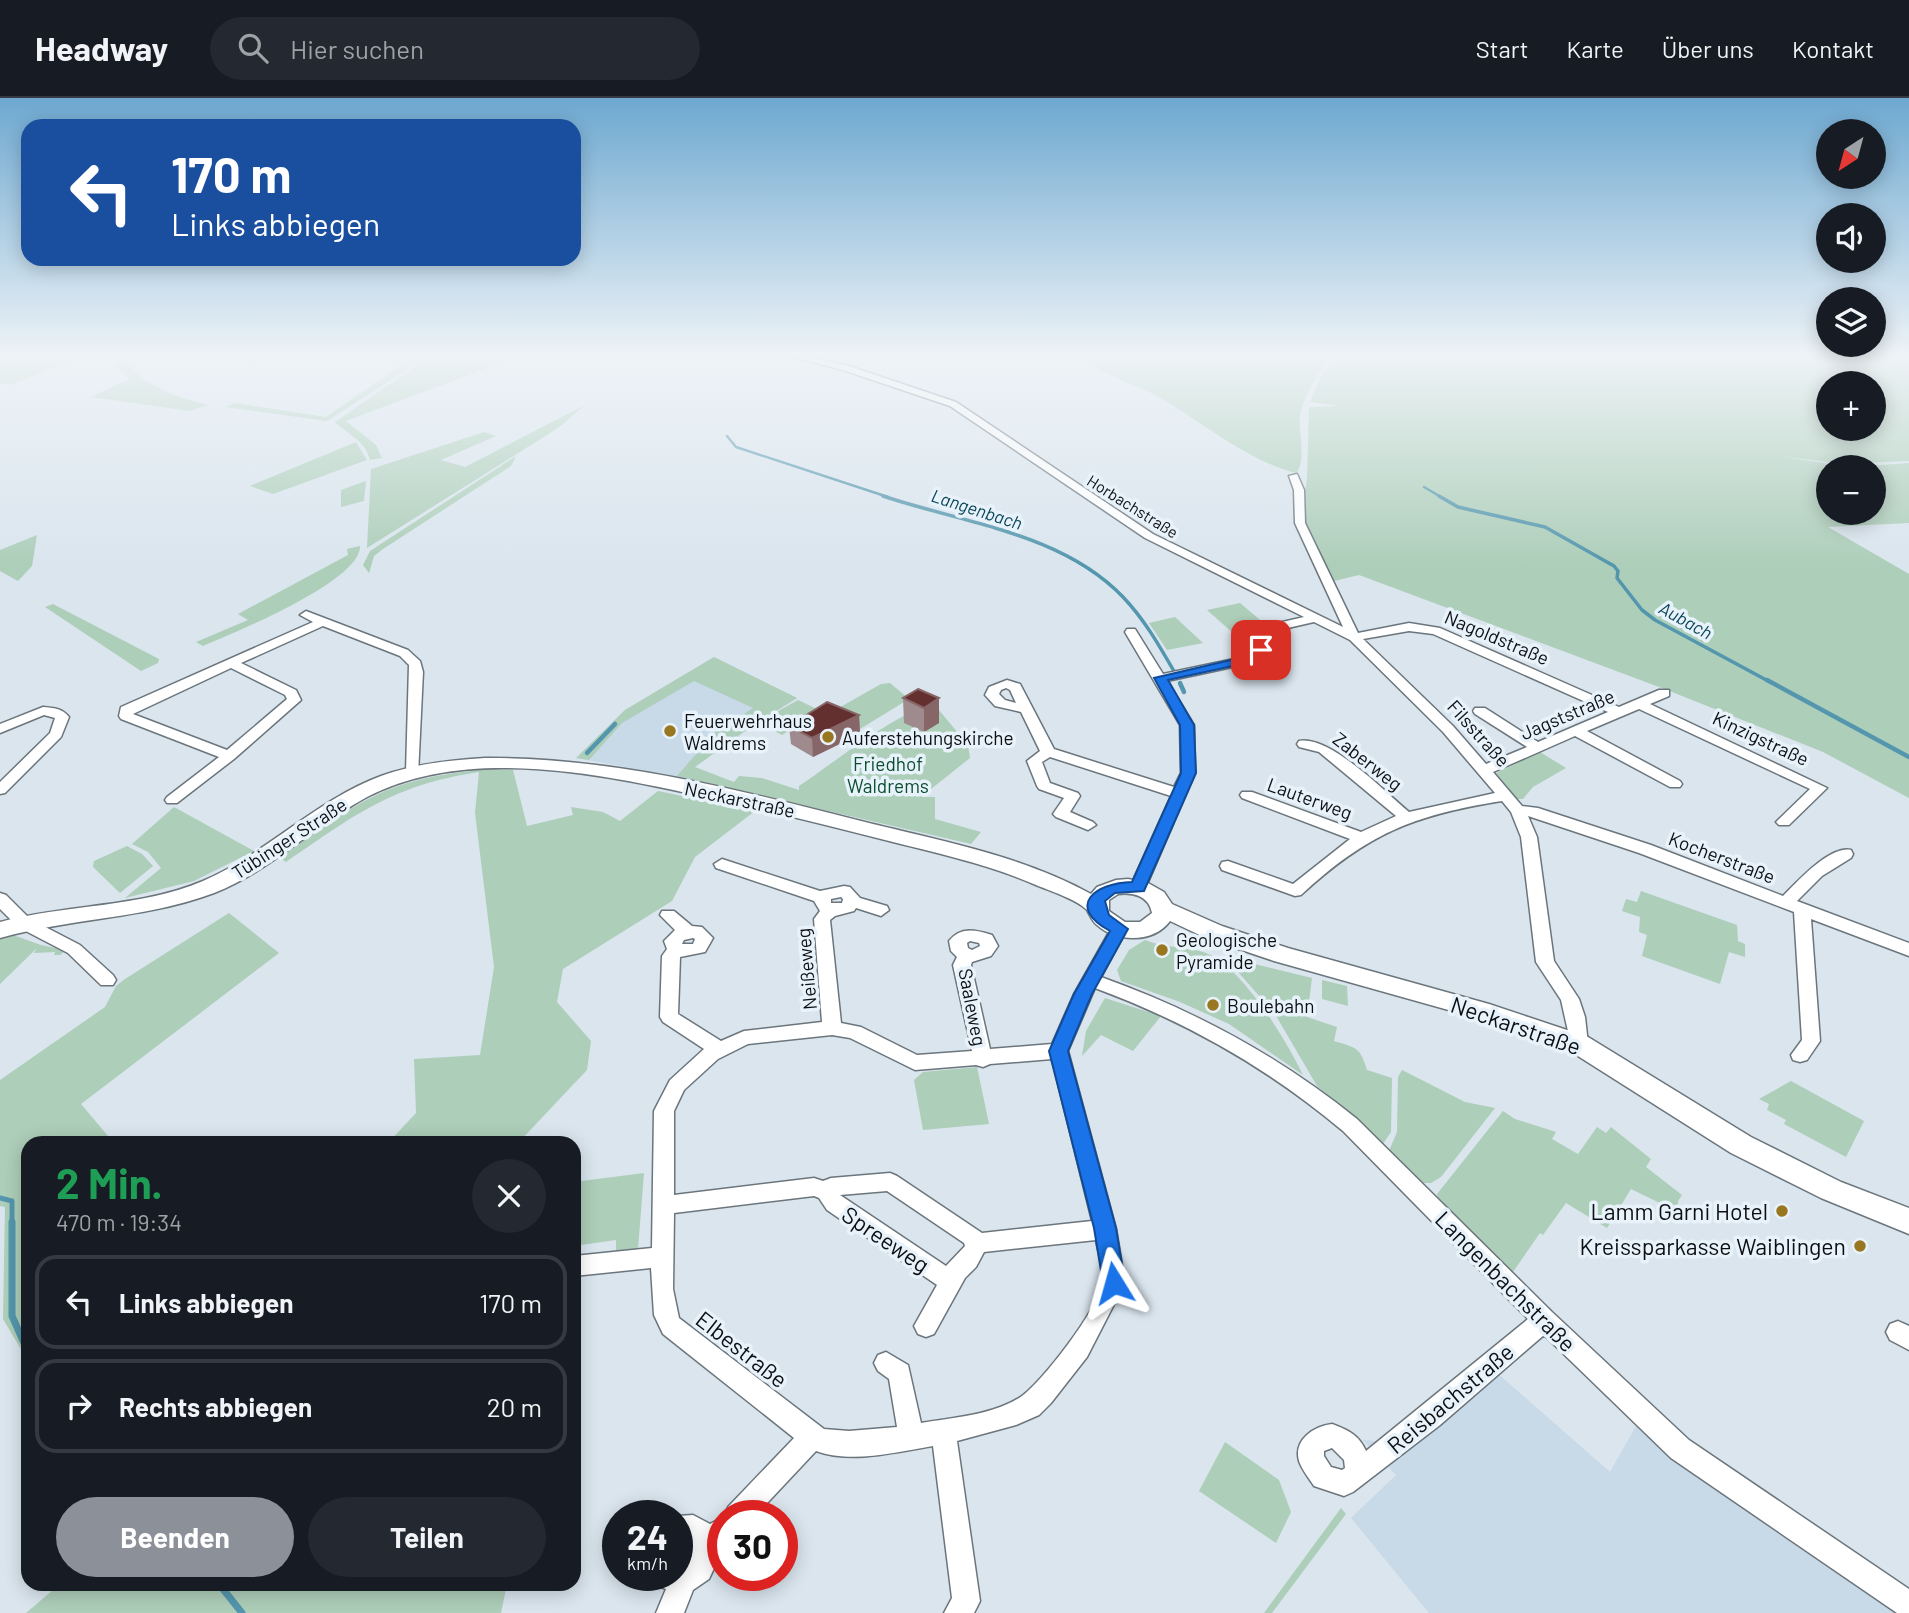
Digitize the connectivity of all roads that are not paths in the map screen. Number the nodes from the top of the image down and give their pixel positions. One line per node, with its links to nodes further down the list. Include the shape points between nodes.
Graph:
1 (982, 424): 4 (street, Horbachstraße, via 1149,536)
2 (1294, 476): 7 (street, Filsstraße, via 1300,523)
3 (306, 615): 5 (street)
4 (1314, 618): 7 (street, Horbachstraße); 9 (street, via 1246,634 1261,650 1257,657)
5 (322, 622): 8 (street); 22 (street, via 404,653 415,664)
6 (1132, 632): 9 (street)
7 (1354, 637): 14 (street, Nagoldstraße, via 1409,628 1437,631); 21 (street, Filsstraße)
8 (233, 664): 20 (street, via 291,693 294,699); 20 (street, via 127,710 126,716)
9 (1160, 678): 25 (street, via 1187,725 1188,773)
10 (1664, 693): 11 (street, Jagststraße)
11 (1640, 704): 14 (street, Jagststraße); 30 (street, Kinzigstraße, via 1820,788)
12 (1028, 710): 19 (street)
13 (1480, 711): 18 (street)
14 (1618, 712): 16 (street, Jagststraße)
15 (0, 729): 24 (street, via 43,711 62,717 56,734)
16 (1578, 732): 18 (street, Jagststraße); 23 (street)
17 (1304, 744): 29 (street, Zaberweg, via 1324,749)
18 (1538, 748): 21 (street, Jagststraße)
19 (1048, 752): 25 (street); 31 (street, via 1034,761 1044,786 1073,796 1061,814)
20 (229, 756): 27 (street)
21 (1485, 770): 28 (street, Filsstraße)
22 (413, 772): 36 (street, Neckarstraße, via 476,763 518,763 622,775 769,804 952,850); 46 (street, Tübinger Straße, via 349,799 241,871 197,892)
23 (1675, 784)
24 (0, 790)
25 (1180, 794): 37 (street)
26 (1247, 795): 32 (street, Lauterweg)
27 (172, 800)
28 (1512, 804): 29 (street); 42 (street, Kocherstraße); 54 (street, Filsstraße, via 1529,837 1545,962 1570,999)
29 (1405, 816): 32 (street)
30 (1784, 822)
31 (1088, 825)
32 (1359, 837): 35 (street, via 1295,891)
33 (1845, 854): 42 (street, via 1816,872)
34 (722, 863): 40 (street)
35 (1228, 866)
36 (1060, 886): 38 (street, Neckarstraße); 41 (street, Neckarstraße)
37 (1138, 887): 38 (street); 45 (street, via 1154,895)
38 (1111, 888): 41 (street, via 1102,893)
39 (0, 899): 46 (street)
40 (827, 904): 43 (street, Neißeweg, via 844,909 852,901); 53 (street, Neißeweg, via 822,919)
41 (1096, 906): 47 (street, via 1102,919)
42 (1794, 907): 50 (street, Kocherstraße); 57 (street, via 1811,1041)
43 (881, 910)
44 (668, 915): 55 (street, via 687,931 673,941 669,1017)
45 (1158, 918): 47 (street, via 1134,931); 54 (street, Neckarstraße, via 1489,1013)
46 (24, 923): 48 (street, Tübinger Straße); 51 (street, via 74,948)
47 (1119, 929): 52 (street)
48 (0, 930)
49 (960, 943): 58 (street, Saaleweg)
50 (1909, 950)
51 (107, 980)
52 (1092, 980): 56 (street); 67 (street, Langenbachstraße, via 1224,1034 1319,1098)
53 (832, 1028): 55 (street, Elbestraße, via 744,1038); 58 (street, Elbestraße, via 854,1032 915,1063)
54 (1579, 1044): 61 (street, Neckarstraße, via 1741,1145)
55 (719, 1049): 60 (street, Elbestraße, via 677,1085 664,1111)
56 (1059, 1051): 58 (street, Elbestraße); 62 (street)
57 (1800, 1055)
58 (984, 1060)
59 (825, 1191): 60 (street, Spreeweg, via 814,1187); 63 (street, Spreeweg, via 890,1182 972,1236); 66 (street, Spreeweg, via 834,1204 945,1278)
60 (664, 1205): 64 (street, Elbestraße)
61 (1909, 1222)
62 (1105, 1228): 63 (street); 70 (street, via 1114,1283 1048,1387 1015,1415)
63 (977, 1244): 66 (street, Spreeweg)
64 (662, 1257): 65 (street); 72 (street, Elbestraße, via 665,1315 671,1325)
65 (581, 1265)
66 (956, 1273): 68 (street)
67 (1544, 1320): 73 (street, Reisbachstraße); 80 (street, Langenbachstraße, via 1680,1449)
68 (926, 1326)
69 (886, 1363): 71 (street, via 900,1373)
70 (943, 1431): 71 (street); 82 (street, via 966,1601)
71 (911, 1436): 72 (street, via 833,1443)
72 (812, 1437): 74 (street)
73 (1356, 1475)
74 (752, 1500)
75 (693, 1529): 76 (street)
76 (707, 1539)
77 (707, 1556): 78 (street)
78 (693, 1575)
79 (672, 1591): 81 (street)
80 (1909, 1605)
81 (670, 1613)
82 (958, 1613)

